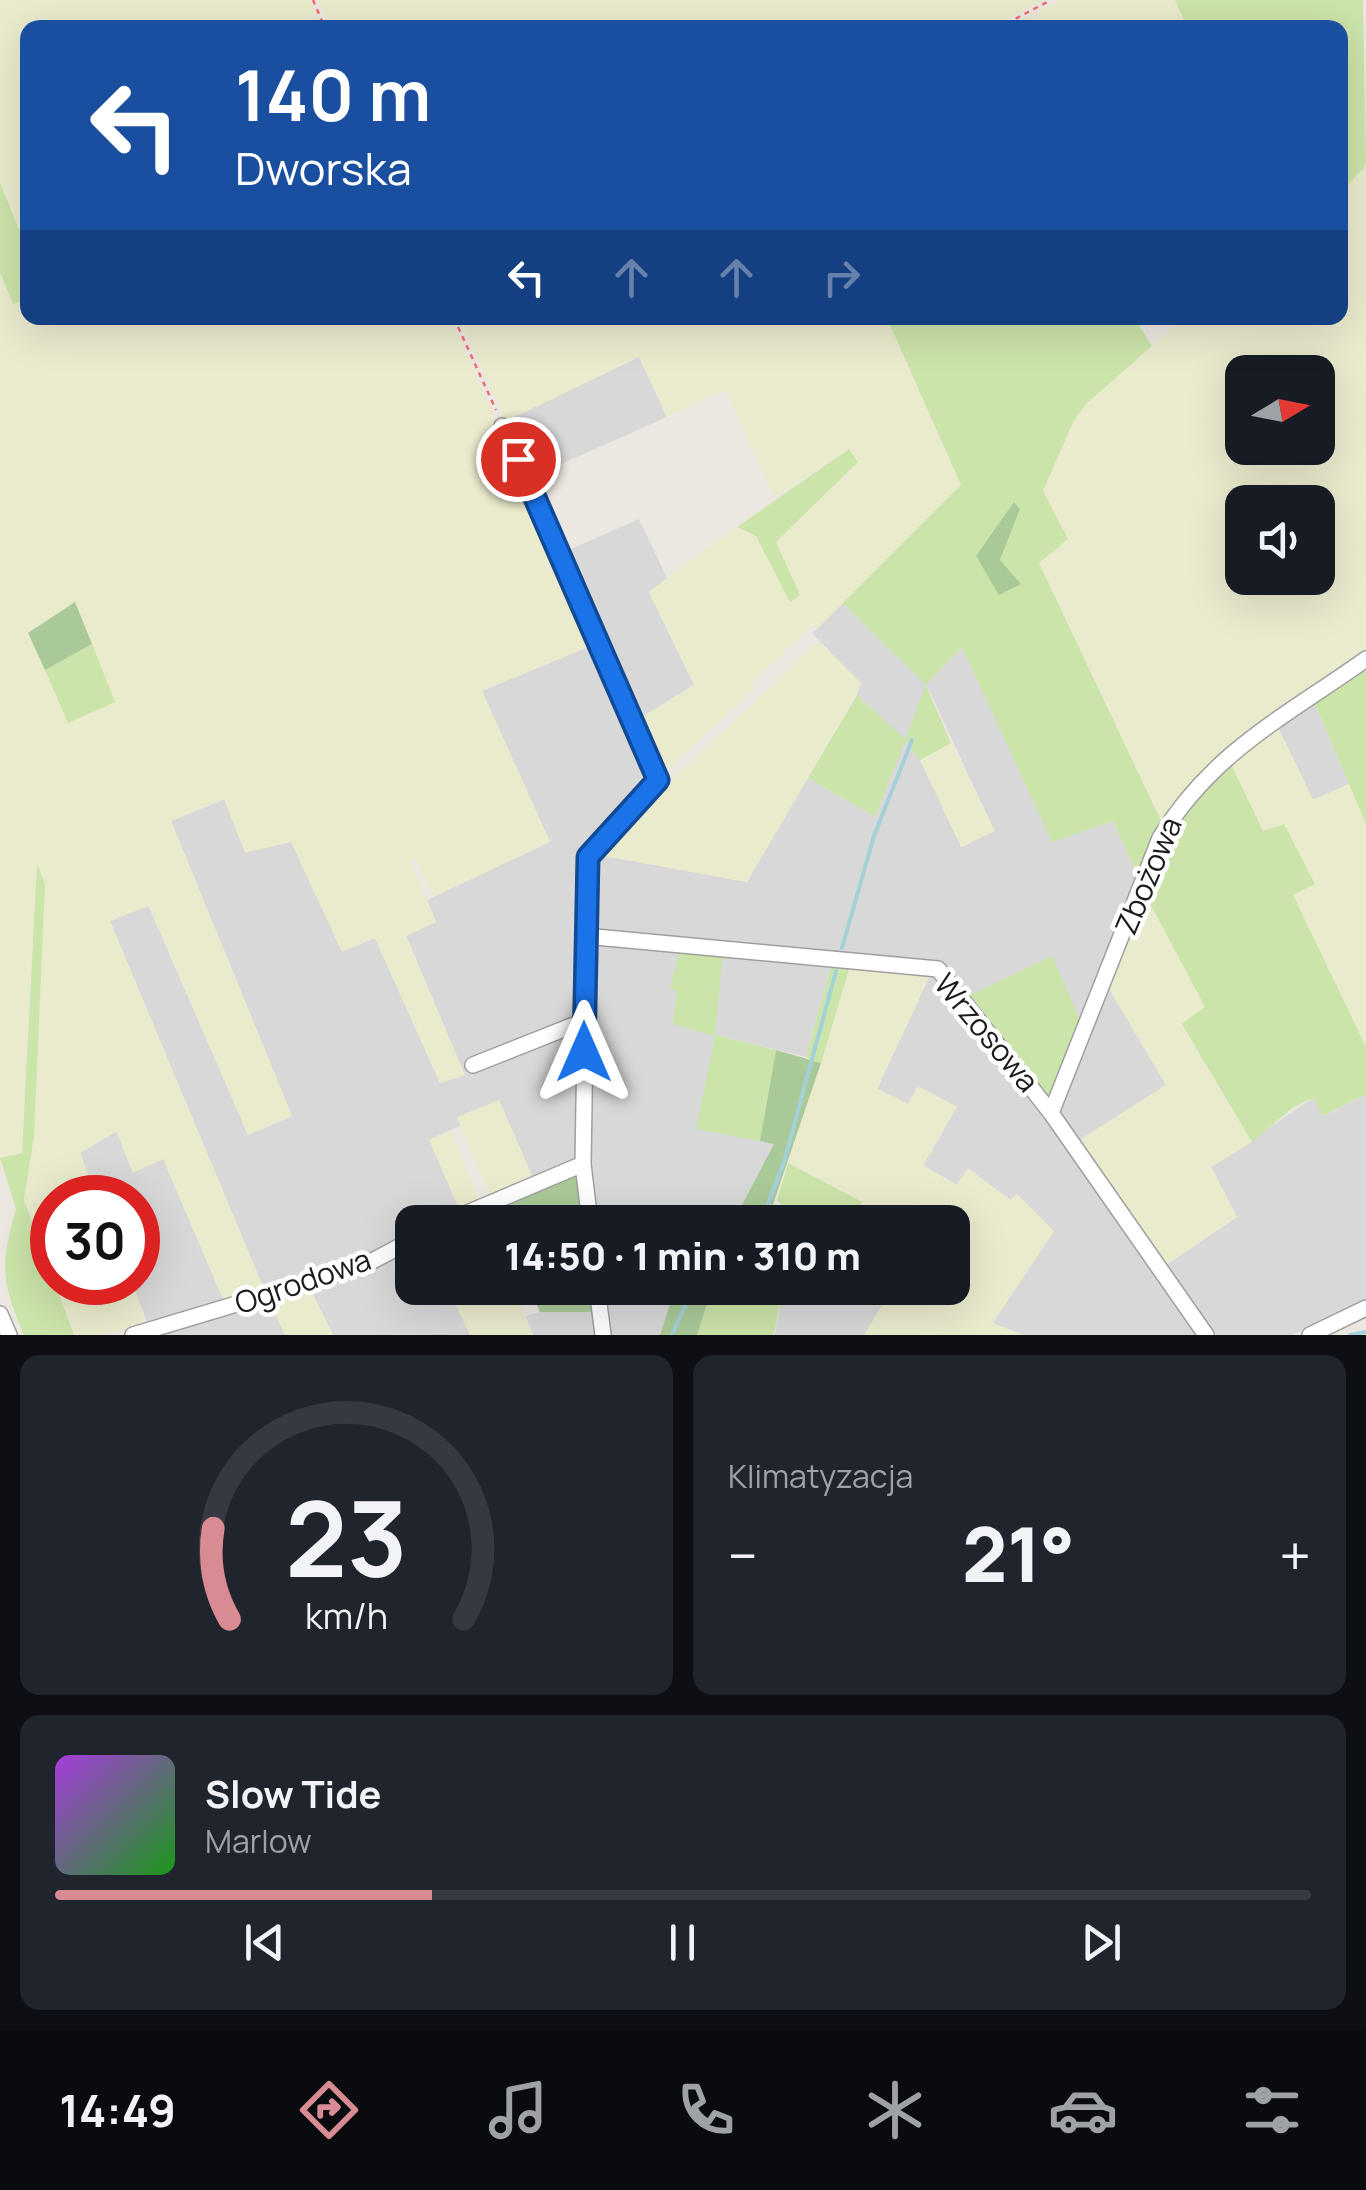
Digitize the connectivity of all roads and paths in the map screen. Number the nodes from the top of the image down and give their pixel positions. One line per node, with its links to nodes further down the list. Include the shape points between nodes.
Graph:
1 (1051, 0): 2 (path)
2 (1013, 20)
3 (457, 325): 4 (path)
4 (502, 426): 6 (street, via 658,780 588,857)
5 (1366, 658): 9 (street, Zbożowa, via 1231,753 1183,799 1160,838)
6 (585, 936): 7 (street); 9 (street, Wrzosowa, via 938,969)
7 (584, 1021): 8 (street); 10 (street)
8 (473, 1065)
9 (1052, 1113): 20 (street, Wrzosowa)
10 (583, 1164): 11 (street); 12 (street)
11 (486, 1205)
12 (588, 1205)
13 (395, 1249): 18 (street, Ogrodowa, via 363,1266)
14 (599, 1305): 19 (street)
15 (1366, 1308): 21 (street)
16 (0, 1314): 17 (street)
17 (9, 1335)
18 (133, 1335)
19 (602, 1335)
20 (1206, 1335)
21 (1310, 1335)

